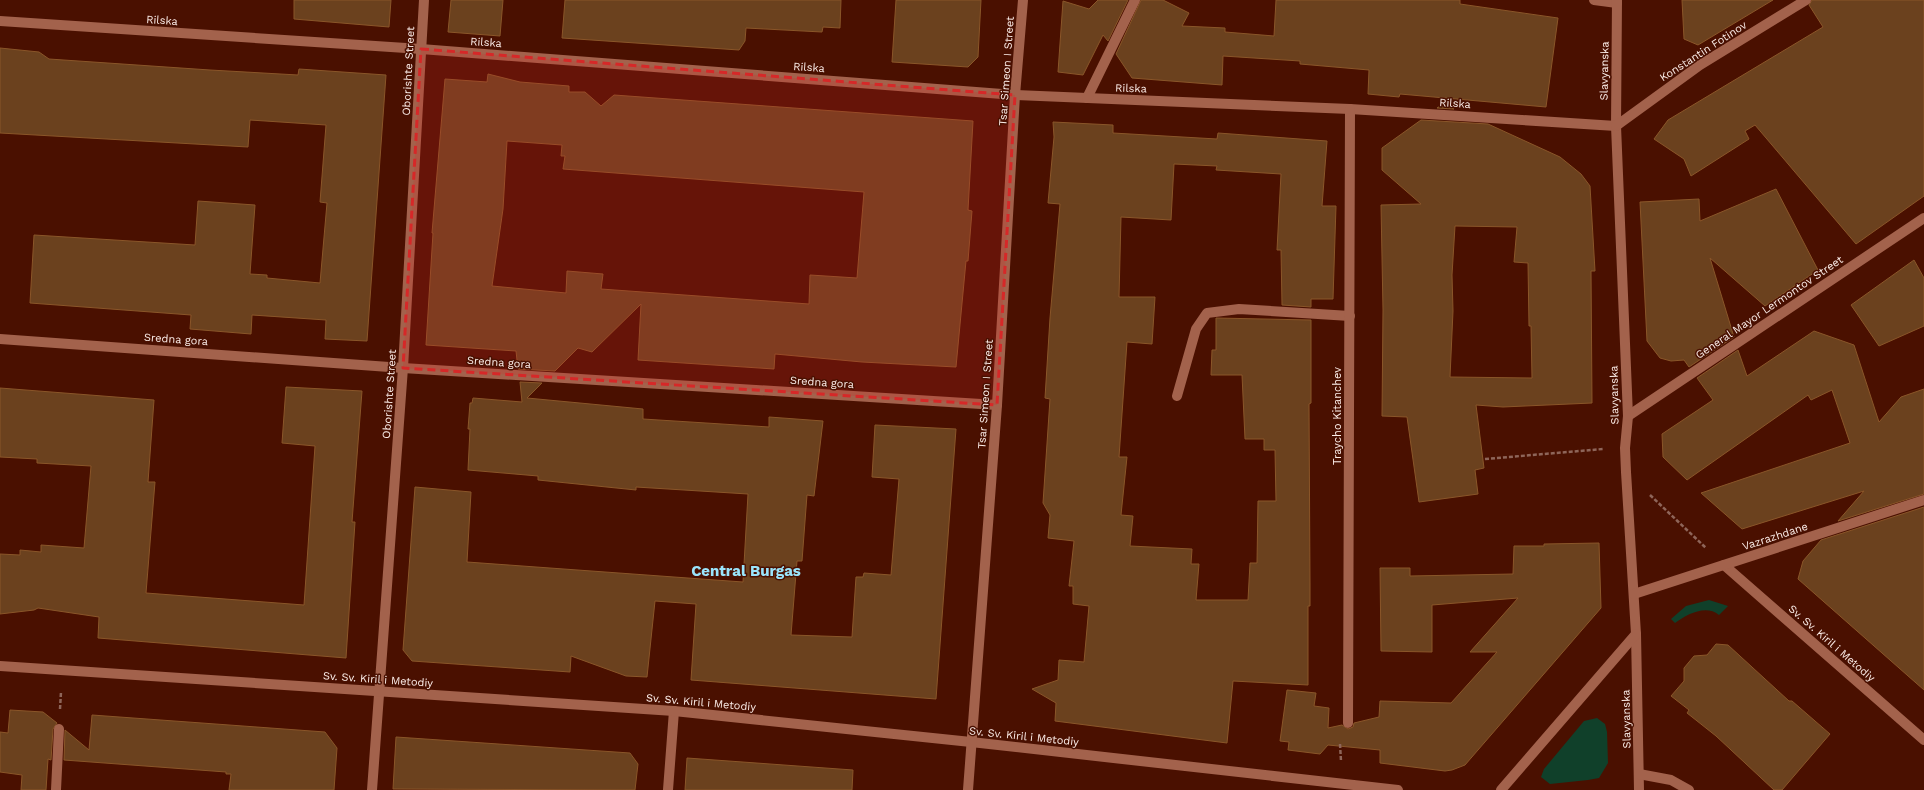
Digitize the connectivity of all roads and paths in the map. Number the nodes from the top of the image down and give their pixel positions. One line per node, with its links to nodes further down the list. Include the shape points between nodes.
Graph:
1 (424, 0): 8 (street, Oborishte Street)
2 (1023, 0): 9 (street, Tsar Simeon I Street)
3 (1135, 0): 10 (street)
4 (1594, 0): 6 (street)
5 (1806, 0): 12 (street, Konstantin Fotinov, via 1700,65)
6 (1617, 2): 12 (street, Slavyanska)
7 (0, 21): 8 (street, Rilska)
8 (421, 49): 9 (street, Rilska); 16 (street, Oborishte Street)
9 (1015, 95): 10 (street, Rilska); 18 (street, Tsar Simeon I Street)
10 (1087, 98): 11 (street, Rilska)
11 (1350, 108): 12 (street, Rilska); 14 (street, Traycho Kitanchev)
12 (1616, 126): 19 (street, Slavyanska)
13 (1924, 218): 19 (street, General Mayor Lermontov Street)
14 (1350, 316): 17 (street, via 1239,308 1207,313 1196,329); 31 (street, Traycho Kitanchev)
15 (0, 339): 16 (street, Sredna gora)
16 (403, 368): 18 (street, Sredna gora); 29 (street, Oborishte Street)
17 (1177, 396)
18 (997, 405): 34 (street, Tsar Simeon I Street)
19 (1628, 416): 20 (street, Slavyanska)
20 (1625, 448): 21 (path); 22 (street, Slavyanska)
21 (1486, 459)
22 (1626, 472): 24 (path); 25 (street, Slavyanska)
23 (1924, 500): 24 (street, Vazrazhdane)
24 (1724, 565): 25 (street, Vazrazhdane); 33 (street, Sv. Sv. Kiril i Metodiy)
25 (1634, 594): 26 (street, Slavyanska)
26 (1636, 634): 35 (street, Slavyanska); 42 (street)
27 (0, 666): 28 (street, Sv. Sv. Kiril i Metodiy)
28 (62, 669): 29 (street, Sv. Sv. Kiril i Metodiy); 32 (path)
29 (380, 690): 30 (street, Sv. Sv. Kiril i Metodiy); 38 (street, Oborishte Street)
30 (674, 711): 34 (street, Sv. Sv. Kiril i Metodiy); 39 (street)
31 (1348, 723): 36 (path, via 1341,728 1340,752)
32 (59, 729): 37 (street)
33 (1924, 740)
34 (971, 742): 36 (street, Sv. Sv. Kiril i Metodiy); 40 (street, Tsar Simeon I Street)
35 (1639, 774): 43 (street, Slavyanska); 44 (street, via 1671,780)
36 (1346, 786): 41 (street, Sv. Sv. Kiril i Metodiy)
37 (56, 790)
38 (372, 790)
39 (668, 790)
40 (968, 790)
41 (1398, 790)
42 (1501, 790)
43 (1639, 790)
44 (1688, 790)

